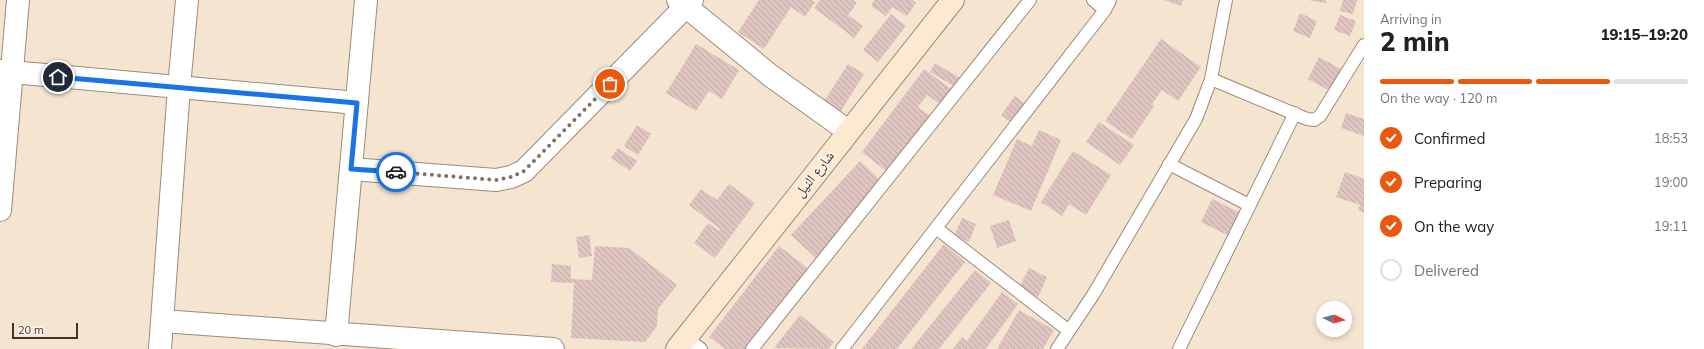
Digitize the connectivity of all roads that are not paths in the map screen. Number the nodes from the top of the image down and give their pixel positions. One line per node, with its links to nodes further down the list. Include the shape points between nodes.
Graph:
1 (18, 0): 11 (street)
2 (187, 0): 13 (street)
3 (366, 0): 14 (street)
4 (953, 0): 16 (street, شارع النيل)
5 (1030, 0): 28 (lane)
6 (1093, 0): 9 (lane)
7 (1226, 0): 12 (lane)
8 (685, 2): 16 (street, via 771,76); 18 (street, via 524,171 496,180)
9 (1108, 5): 21 (lane)
10 (1364, 45): 15 (lane, via 1320,116 1314,120)
11 (6, 72): 13 (street); 20 (street)
12 (1211, 79): 15 (lane); 17 (lane, via 1196,119)
13 (179, 87): 14 (street); 22 (street)
14 (357, 103): 18 (street)
15 (1295, 113): 19 (lane)
16 (848, 131): 25 (street, شارع النيل)
17 (1169, 164): 19 (lane); 23 (lane, via 1093,295)
18 (351, 169): 24 (street)
19 (1249, 205): 31 (lane)
20 (0, 210)
21 (936, 228): 23 (lane); 29 (lane)
22 (162, 321): 24 (street); 26 (street)
23 (1069, 331): 30 (lane)
24 (336, 335): 27 (street)
25 (688, 345)
26 (160, 349)
27 (553, 349)
28 (752, 349)
29 (842, 349)
30 (1057, 349)
31 (1179, 349)

